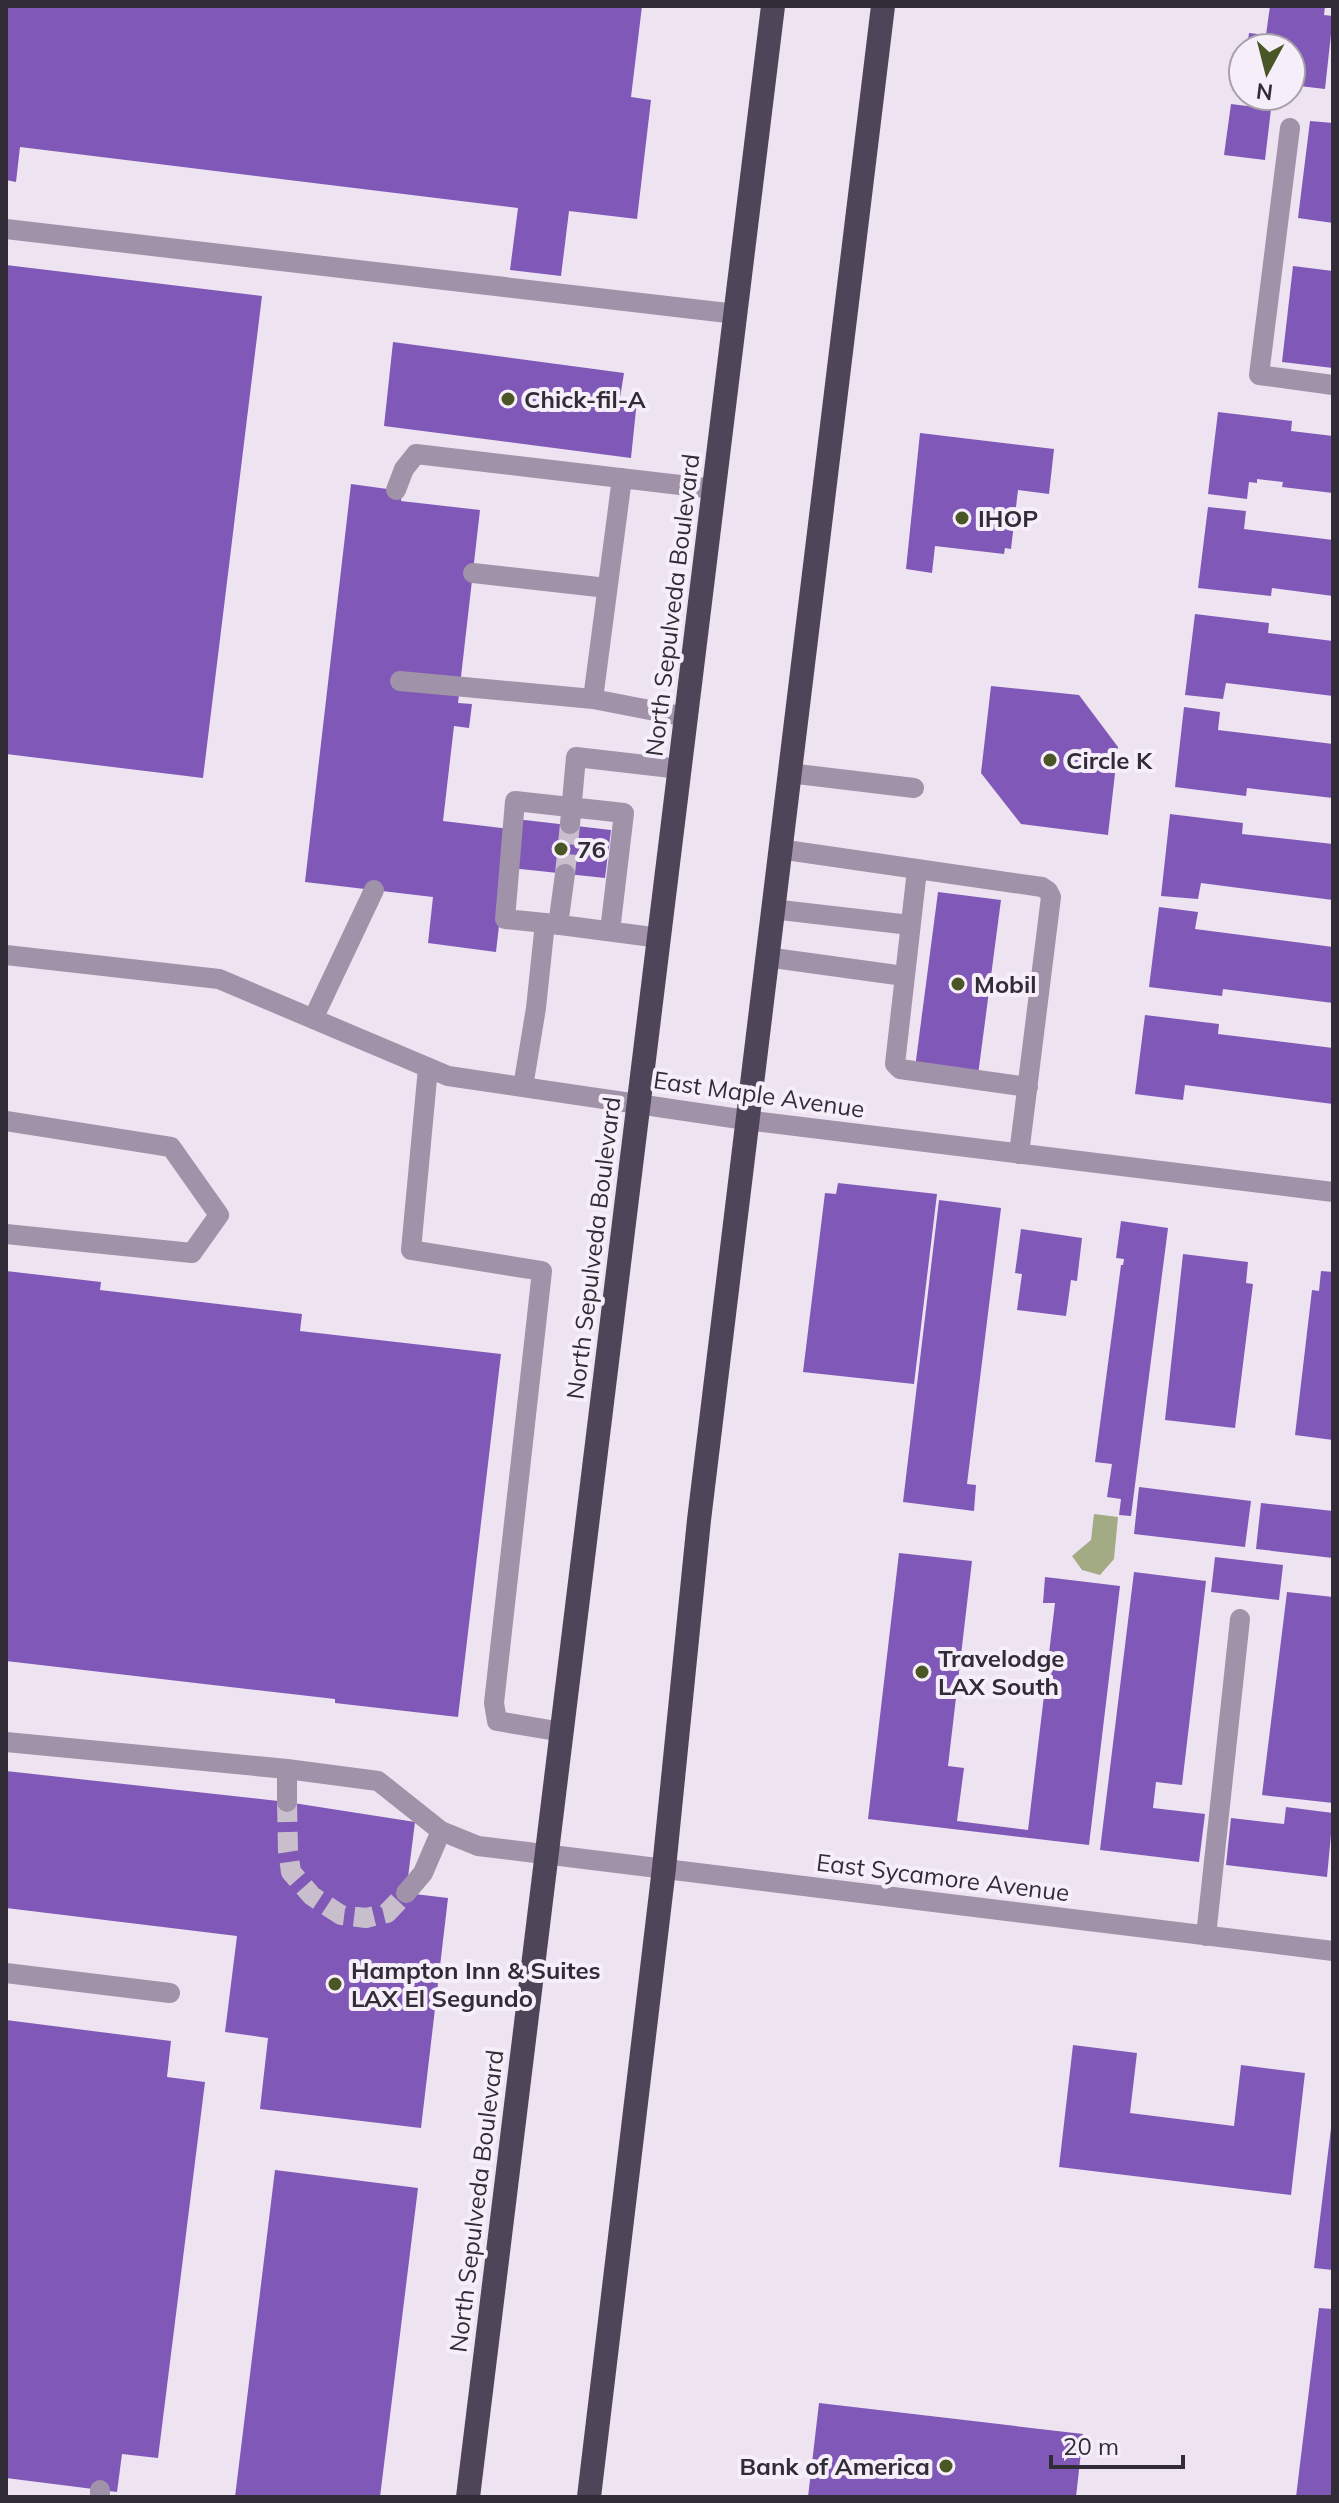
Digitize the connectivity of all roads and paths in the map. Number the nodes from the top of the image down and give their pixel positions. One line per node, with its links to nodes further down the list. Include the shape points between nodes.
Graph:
1 (773, 6): 5 (highway, North Sepulveda Boulevard)
2 (883, 6): 16 (highway)
3 (1290, 128): 6 (street, via 1259,375)
4 (6, 229): 5 (street)
5 (736, 314): 8 (highway, North Sepulveda Boulevard)
6 (1333, 385)
7 (622, 478): 8 (street); 9 (street, via 416,454); 11 (street)
8 (714, 489): 14 (highway, North Sepulveda Boulevard)
9 (396, 490)
10 (473, 573): 11 (street)
11 (607, 588): 13 (street)
12 (400, 681): 13 (street)
13 (593, 699): 14 (street)
14 (686, 717): 15 (highway, North Sepulveda Boulevard)
15 (680, 769): 18 (street, via 576,757); 27 (highway, North Sepulveda Boulevard)
16 (789, 773): 17 (street); 19 (highway)
17 (914, 788)
18 (571, 816): 24 (street, via 515,801 505,919); 26 (street, via 624,813)
19 (779, 849): 20 (street); 23 (highway)
20 (917, 870): 25 (street); 34 (street, via 1048,891)
21 (565, 874): 24 (street)
22 (374, 890): 31 (street)
23 (772, 909): 25 (street); 29 (highway)
24 (552, 924): 26 (street); 33 (street)
25 (910, 925): 30 (street)
26 (610, 931): 27 (street)
27 (660, 938): 35 (highway, North Sepulveda Boulevard)
28 (6, 955): 31 (street, East Maple Avenue, via 219,979)
29 (766, 957): 30 (street); 36 (highway)
30 (904, 976): 34 (street, via 894,1058 900,1069)
31 (313, 1019): 32 (street, East Maple Avenue)
32 (428, 1068): 33 (street, East Maple Avenue); 42 (street, via 411,1250 542,1271 494,1703 497,1721)
33 (523, 1087): 35 (street, East Maple Avenue)
34 (1028, 1087): 38 (street)
35 (639, 1104): 36 (street, East Maple Avenue); 42 (highway, North Sepulveda Boulevard)
36 (746, 1120): 38 (street, East Maple Avenue); 48 (highway)
37 (6, 1121): 40 (street, via 171,1147 219,1215 192,1253)
38 (1019, 1154): 39 (street, East Maple Avenue)
39 (1333, 1192)
40 (6, 1234)
41 (1240, 1619): 50 (street)
42 (562, 1732): 47 (highway, North Sepulveda Boulevard)
43 (6, 1742): 44 (street, East Sycamore Avenue)
44 (287, 1769): 45 (street); 46 (street, East Sycamore Avenue, via 378,1781)
45 (287, 1802)
46 (441, 1831): 47 (street, East Sycamore Avenue, via 478,1846); 49 (street, via 423,1873)
47 (547, 1853): 48 (street, East Sycamore Avenue); 54 (highway, North Sepulveda Boulevard)
48 (664, 1868): 50 (street, East Sycamore Avenue); 55 (highway)
49 (406, 1893)
50 (1206, 1936): 51 (street, East Sycamore Avenue)
51 (1333, 1951)
52 (6, 1973): 53 (street)
53 (170, 1993)
54 (468, 2497)
55 (589, 2497)

